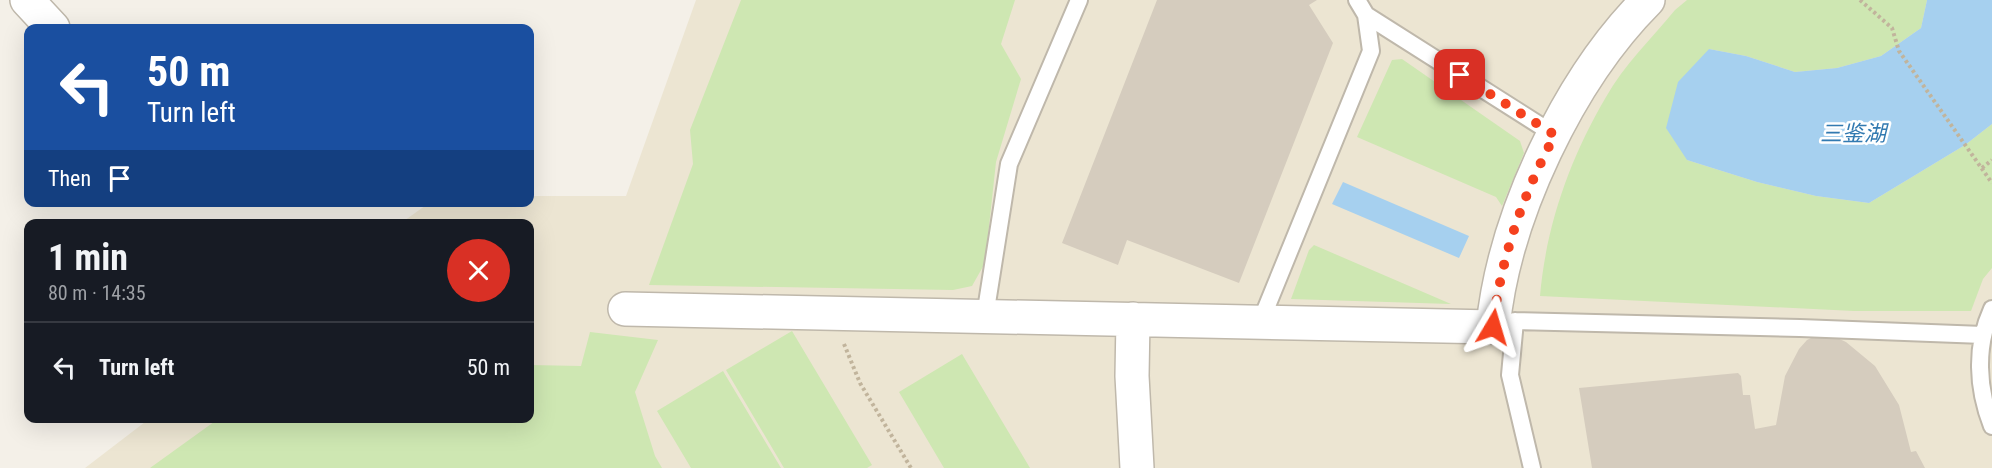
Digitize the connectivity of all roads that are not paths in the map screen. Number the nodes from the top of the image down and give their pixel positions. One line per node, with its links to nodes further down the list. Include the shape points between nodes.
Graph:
1 (27, 0): 6 (street)
2 (1079, 0): 10 (lane, via 1009,164)
3 (1357, 0): 5 (lane)
4 (1648, 0): 7 (street, via 1619,32)
5 (1366, 15): 7 (lane); 12 (lane, via 1371,51)
6 (49, 24)
7 (1555, 135): 13 (street, via 1539,164 1503,267)
8 (625, 309): 10 (street)
9 (1992, 309): 14 (lane)
10 (985, 316): 11 (street)
11 (1133, 319): 12 (street); 16 (street)
12 (1260, 322): 13 (street)
13 (1504, 324): 14 (lane); 17 (lane, via 1510,375)
14 (1983, 335): 15 (lane, via 1980,381)
15 (1992, 426)
16 (1137, 468)
17 (1532, 468)

